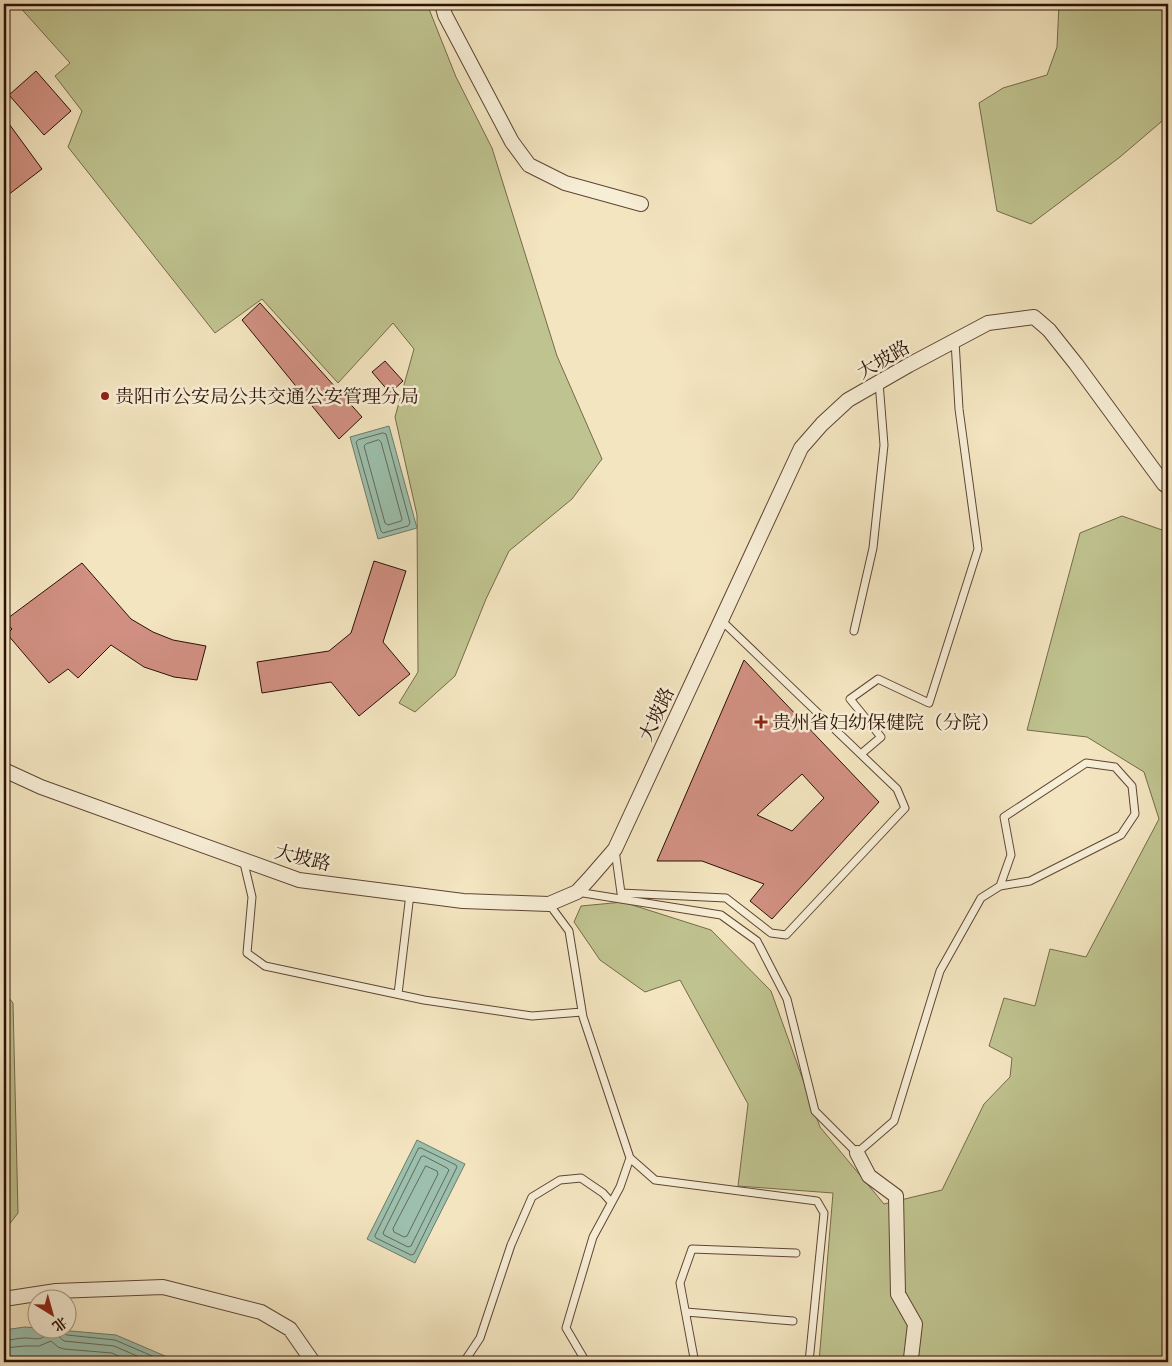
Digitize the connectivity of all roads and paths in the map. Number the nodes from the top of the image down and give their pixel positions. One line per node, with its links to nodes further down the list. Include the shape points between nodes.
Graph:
1 (442, 4): 2 (street, via 445,16 512,142 530,165 565,183)
2 (641, 204)
3 (955, 340): 4 (street, 大坡路); 5 (street, 大坡路, via 988,323 1034,317 1049,330); 8 (lane, via 959,409 978,548 929,703 878,679 850,699 881,737)
4 (880, 382): 6 (street, 大坡路, via 848,400 801,448); 7 (lane, via 884,445 873,548)
5 (1168, 487)
6 (721, 620): 8 (lane); 10 (street, 大坡路)
7 (854, 631)
8 (861, 754): 10 (lane, via 898,789 905,808 786,935 771,934 726,898 620,893)
9 (4, 770): 11 (street, 大坡路, via 41,787)
10 (615, 849): 13 (street, 大坡路)
11 (243, 859): 14 (street, 大坡路, via 300,880); 16 (lane, via 252,897 247,953 265,966)
12 (1000, 886): 12 (lane, via 1011,855 1004,817 1086,762 1115,767 1132,786 1135,814 1122,835 1030,881); 18 (lane, via 982,898 940,971 894,1121)
13 (577, 892): 15 (street, 大坡路); 18 (lane, via 721,915 757,941 787,999 815,1111)
14 (410, 894): 15 (street, 大坡路, via 463,901); 16 (lane)
15 (549, 904): 17 (lane, via 569,931)
16 (398, 994): 17 (lane, via 532,1016)
17 (582, 1012): 19 (lane)
18 (857, 1153): 30 (street, via 869,1176 896,1196 898,1294 915,1324 911,1358)
19 (630, 1158): 20 (lane); 29 (lane, via 655,1180 817,1201 824,1213)
20 (611, 1202): 26 (lane, via 581,1178 560,1180 532,1197 511,1245 480,1338); 27 (lane, via 593,1237 566,1328)
21 (796, 1252): 23 (lane, via 692,1249 680,1283)
22 (4, 1299): 25 (street, via 56,1291 164,1287 261,1312 290,1329)
23 (686, 1312): 24 (lane); 28 (lane)
24 (793, 1321)
25 (313, 1362)
26 (464, 1362)
27 (586, 1362)
28 (697, 1362)
29 (809, 1362)
30 (915, 1362)

